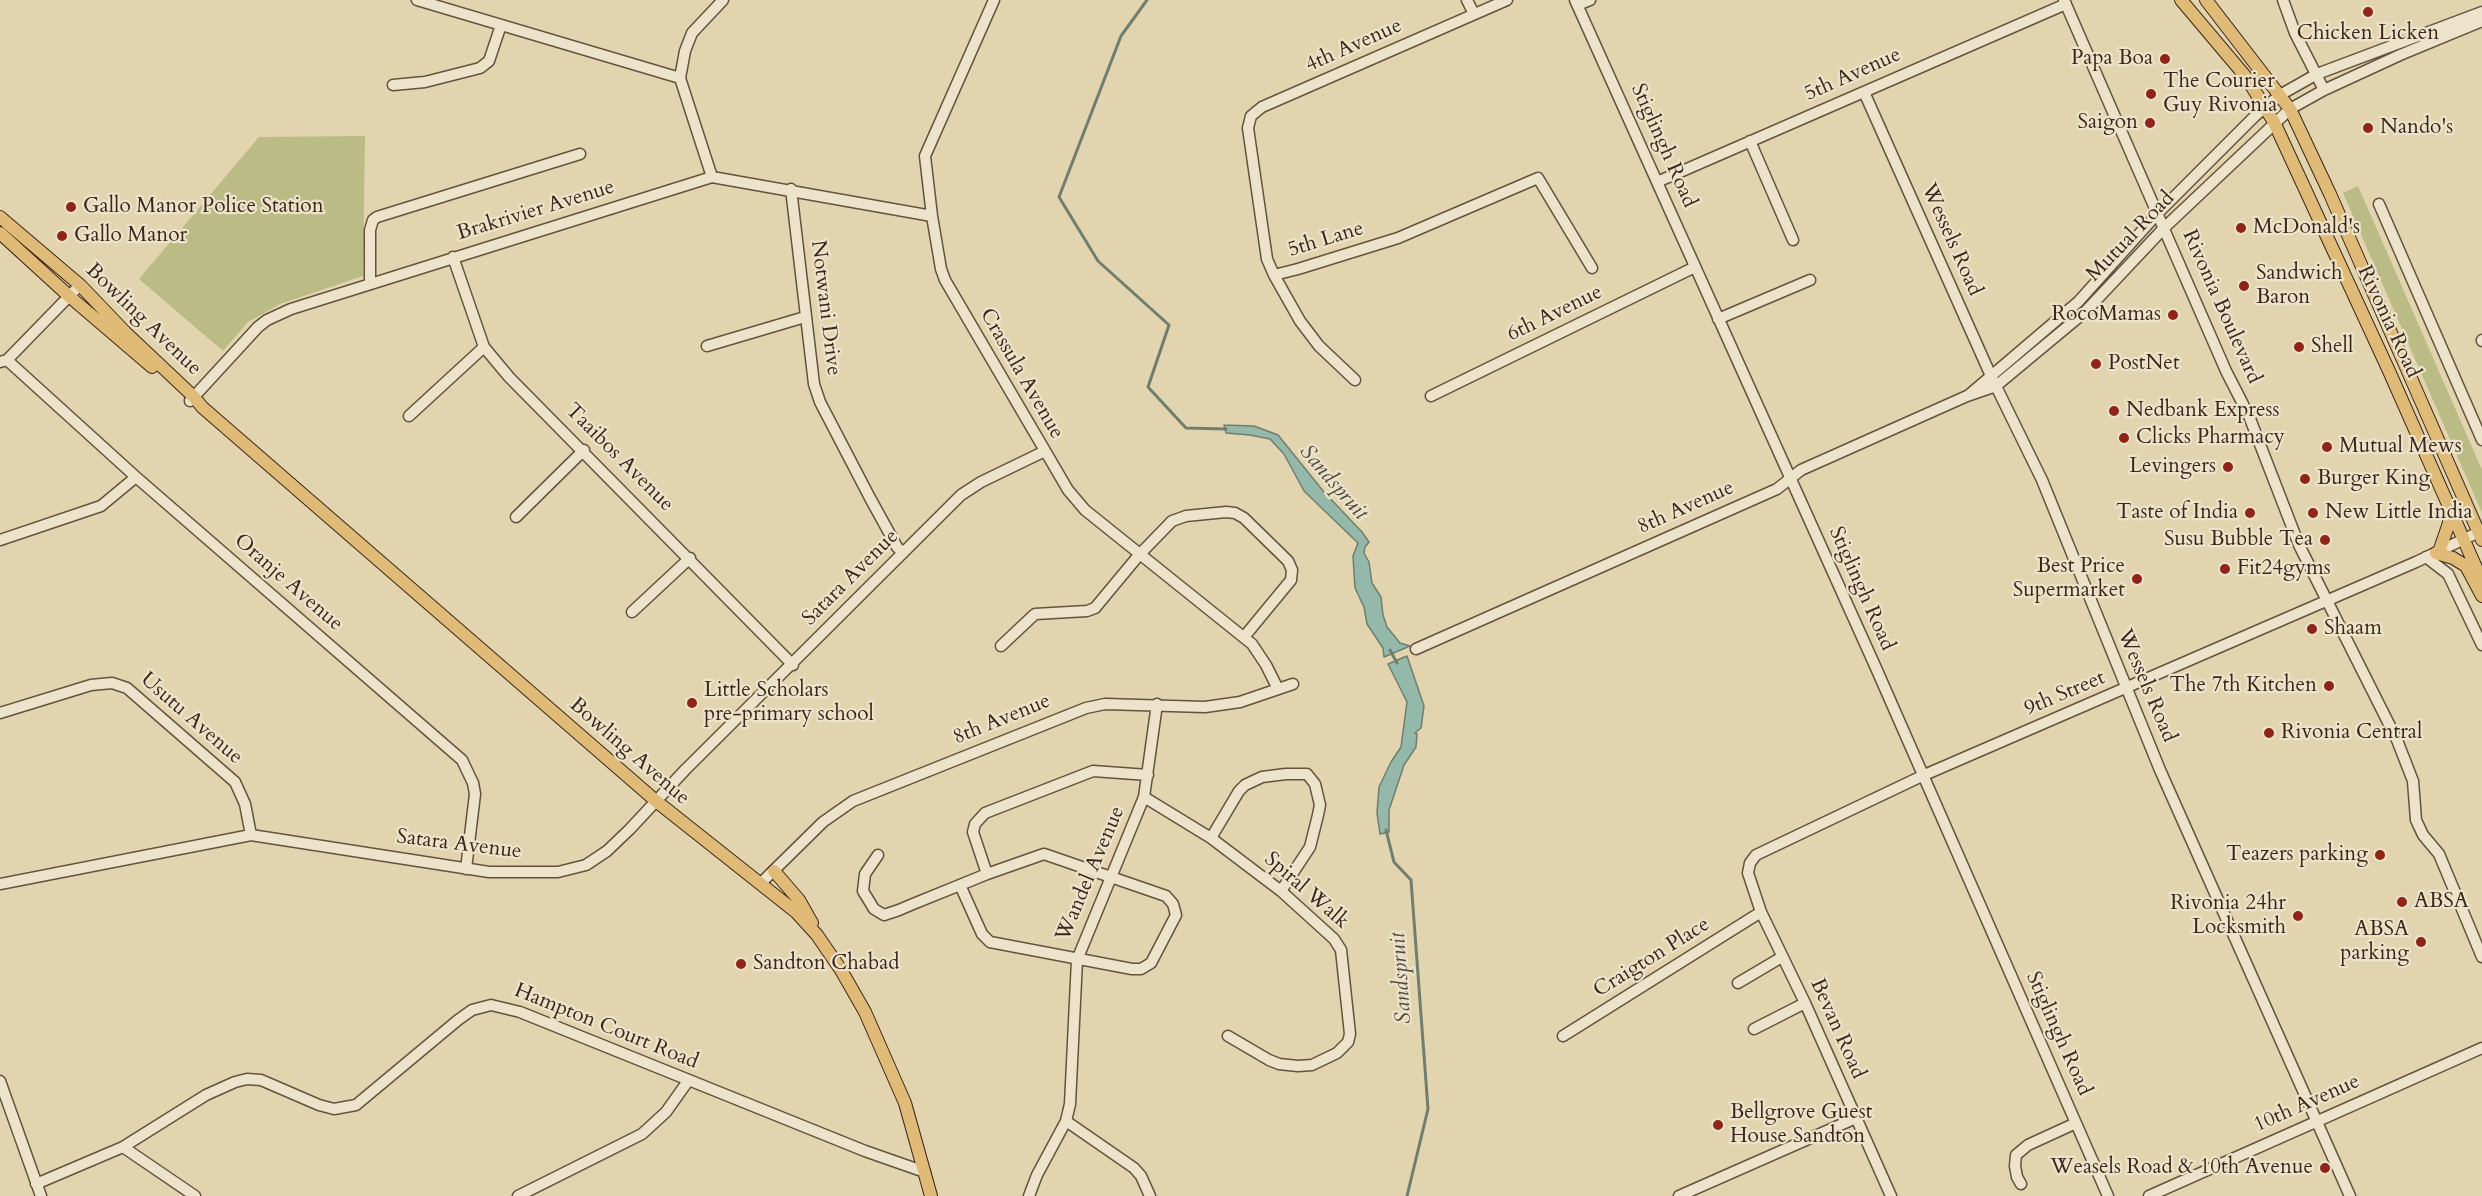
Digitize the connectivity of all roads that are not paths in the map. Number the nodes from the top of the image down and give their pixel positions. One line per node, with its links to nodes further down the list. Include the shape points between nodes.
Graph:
1 (417, 0): 15 (street)
2 (723, 0): 17 (street, via 692,33)
3 (994, 0): 33 (street, Crassula Avenue, via 926,152)
4 (1467, 0): 13 (street)
5 (1507, 0): 13 (street, 4th Avenue)
6 (1590, 0): 10 (street)
7 (2181, 0): 22 (main road, Rivonia Road, via 2225,50)
8 (2206, 0): 21 (main road, Rivonia Road)
9 (2283, 0): 16 (street)
10 (1576, 2): 29 (street, Stiglingh Road)
11 (2065, 2): 20 (street, 5th Avenue); 32 (street, Rivonia Boulevard)
12 (2482, 12): 16 (street, Mutual Road)
13 (1474, 14): 24 (street, 4th Avenue, via 1262,107)
14 (2482, 21): 19 (street, Mutual Road)
15 (501, 25): 17 (street); 18 (street, via 491,57 480,68 425,82)
16 (2317, 74): 19 (street); 21 (street, Mutual Road)
17 (680, 78): 28 (street)
18 (393, 85)
19 (2324, 90): 23 (street, Mutual Road)
20 (1863, 92): 26 (street, 5th Avenue); 54 (street, Wessels Road)
21 (2280, 95): 22 (street, Mutual Road); 23 (main road, Rivonia Road)
22 (2265, 107): 25 (main road, Rivonia Road); 32 (street, Mutual Road)
23 (2290, 109): 25 (street, Mutual Road); 65 (main road, Rivonia Road)
24 (1251, 116): 41 (street, 5th Lane, via 1248,128 1268,259)
25 (2274, 122): 35 (street, Mutual Road); 63 (main road, Rivonia Road)
26 (1750, 141): 29 (street, 5th Avenue); 37 (street)
27 (580, 154): 43 (street, via 377,217 370,230)
28 (712, 177): 30 (street, Brakrivier Avenue); 38 (street, Brakrivier Avenue)
29 (1657, 182): 39 (street, Stiglingh Road)
30 (791, 189): 33 (street, Brakrivier Avenue); 48 (street, Notwani Drive)
31 (2379, 204): 58 (street)
32 (2158, 213): 35 (street, Rivonia Boulevard); 46 (street, Mutual Road)
33 (932, 216): 60 (street, Crassula Avenue, via 945,280)
34 (0, 218): 44 (main road, Bowling Avenue)
35 (2165, 227): 47 (street, Mutual Road); 74 (street, Rivonia Boulevard)
36 (0, 233): 45 (main road, Bowling Avenue)
37 (1793, 240)
38 (453, 257): 43 (street, Brakrivier Avenue); 51 (street, Taaibos Avenue)
39 (1695, 267): 49 (street, Stiglingh Road); 55 (street, 6th Avenue)
40 (1592, 268): 41 (street, 5th Lane, via 1538,178 1398,238)
41 (1274, 274): 53 (street, via 1318,346)
42 (1810, 280): 49 (street)
43 (370, 283): 56 (street, Brakrivier Avenue, via 267,320)
44 (80, 285): 45 (street); 56 (main road, Bowling Avenue)
45 (69, 296): 52 (street); 56 (main road, Bowling Avenue)
46 (2078, 302): 47 (street); 54 (street, Mutual Road)
47 (2085, 312): 54 (street, Mutual Road)
48 (805, 317): 50 (street); 68 (street, Notwani Drive, via 810,370 820,402)
49 (1718, 319): 62 (street, Stiglingh Road)
50 (707, 346)
51 (483, 347): 57 (street); 59 (street, Taaibos Avenue)
52 (3, 361): 61 (street, Oranje Avenue)
53 (1355, 380)
54 (1993, 381): 62 (street, 8th Avenue, via 1801,470); 83 (street, Wessels Road, via 2042,480)
55 (1431, 396)
56 (196, 402): 89 (main road, Bowling Avenue)
57 (409, 416)
58 (2482, 440)
59 (584, 450): 64 (street); 71 (street, Taaibos Avenue)
60 (1043, 452): 68 (street, Satara Avenue, via 961,495); 70 (street, Crassula Avenue, via 1085,510)
61 (136, 477): 67 (street, via 101,506); 93 (street, Oranje Avenue, via 462,760 475,794)
62 (1790, 479): 79 (street, 8th Avenue, via 1727,512); 87 (street, Stiglingh Road)
63 (2449, 506): 66 (main road, Rivonia Road); 69 (main road, via 2449,523)
64 (516, 517)
65 (2480, 536): 66 (street, 9th Street)
66 (2463, 539): 69 (street, 9th Street); 72 (main road, Rivonia Road)
67 (0, 540)
68 (903, 553): 80 (street, Satara Avenue)
69 (2434, 554): 73 (main road, via 2466,566); 74 (street, 9th Street); 77 (street, via 2448,574)
70 (1139, 555): 76 (street, Crassula Avenue); 76 (street, via 1167,524 1178,518 1226,512 1244,518 1290,563 1293,575); 78 (street, via 1095,608 1035,614)
71 (690, 558): 75 (street); 80 (street, Taaibos Avenue)
72 (2482, 581)
73 (2482, 596)
74 (2326, 600): 83 (street, 9th Street); 104 (street, Rivonia Boulevard, via 2397,740 2413,781 2416,820 2439,854)
75 (632, 612)
76 (1244, 637): 82 (street, Crassula Avenue, via 1266,665)
77 (2482, 645)
78 (1001, 646)
79 (1416, 648)
80 (793, 664): 89 (street, Satara Avenue)
81 (1293, 684): 82 (street, 8th Avenue)
82 (1278, 689): 84 (street, 8th Avenue, via 1240,702 1205,707)
83 (2126, 689): 87 (street, 9th Street); 116 (street, Wessels Road)
84 (1157, 704): 86 (street, Wandel Avenue); 94 (street, 8th Avenue, via 1086,708 873,792 838,810)
85 (0, 713): 90 (street, Usutu Avenue, via 91,685 112,683 127,688 235,782 245,804)
86 (1148, 775): 88 (street, Wandel Avenue); 95 (street, via 1093,771 985,813 973,832)
87 (1922, 776): 101 (street, 9th Street, via 1756,855 1748,873); 117 (street, Stiglingh Road)
88 (1144, 798): 91 (street, Spiral Walk); 96 (street, Wandel Avenue)
89 (656, 801): 93 (street, Satara Avenue, via 607,851 586,865 558,872 510,874); 97 (main road, Bowling Avenue)
90 (251, 835): 93 (street, Satara Avenue); 98 (street, Satara Avenue)
91 (1211, 838): 100 (street, Spiral Walk); 100 (street, via 1245,785 1262,777 1306,774 1315,784 1318,815 1310,847)
92 (878, 855): 99 (street, via 864,874 863,891 873,909 884,915)
93 (466, 868)
94 (774, 871): 97 (street, 8th Avenue); 102 (main road, via 804,908)
95 (987, 874): 96 (street, via 1044,854); 99 (street)
96 (1110, 876): 105 (street, Wandel Avenue); 105 (street, via 1166,896 1176,915 1148,966 1132,969)
97 (761, 883): 102 (main road, Bowling Avenue)
98 (0, 884)
99 (960, 885): 105 (street, via 982,934 990,942)
100 (1281, 891): 109 (street, Spiral Walk, via 1341,950 1349,1040 1324,1060 1298,1066 1272,1062)
101 (1761, 912): 103 (street, Bevan Road); 110 (street, Craigton Place)
102 (817, 935): 119 (main road, Bowling Avenue, via 855,993 888,1060)
103 (1782, 957): 106 (street); 107 (street, Bevan Road)
104 (2482, 957)
105 (1077, 960): 115 (street, Wandel Avenue)
106 (1738, 983)
107 (1805, 1003): 108 (street); 114 (street, Bevan Road)
108 (1754, 1029)
109 (1228, 1036)
110 (1563, 1036)
111 (2482, 1048): 116 (street, 10th Avenue)
112 (0, 1081): 120 (street)
113 (688, 1081): 118 (street, Hampton Court Road, via 520,1012 491,1005 472,1010 458,1020 370,1096 350,1107 334,1109 319,1105 284,1088 247,1078 222,1086); 119 (street, Hampton Court Road); 124 (street, via 666,1112 642,1134)
114 (1856, 1118): 128 (street); 129 (street, Bevan Road)
115 (1066, 1121): 126 (street, Wandel Avenue); 127 (street, via 1134,1168)
116 (2317, 1121): 131 (street, 10th Avenue); 132 (street, Wessels Road)
117 (2076, 1123): 121 (street, via 2028,1144 2016,1155); 130 (street, Stiglingh Road)
118 (123, 1147): 120 (street, Hampton Court Road); 123 (street)
119 (926, 1172): 125 (main road, Bowling Avenue)
120 (36, 1184): 122 (street)
121 (2021, 1185)
122 (41, 1196)
123 (195, 1196)
124 (518, 1196)
125 (931, 1196)
126 (1029, 1196)
127 (1150, 1196)
128 (1679, 1196)
129 (1891, 1196)
130 (2108, 1196)
131 (2149, 1196)
132 (2350, 1196)

